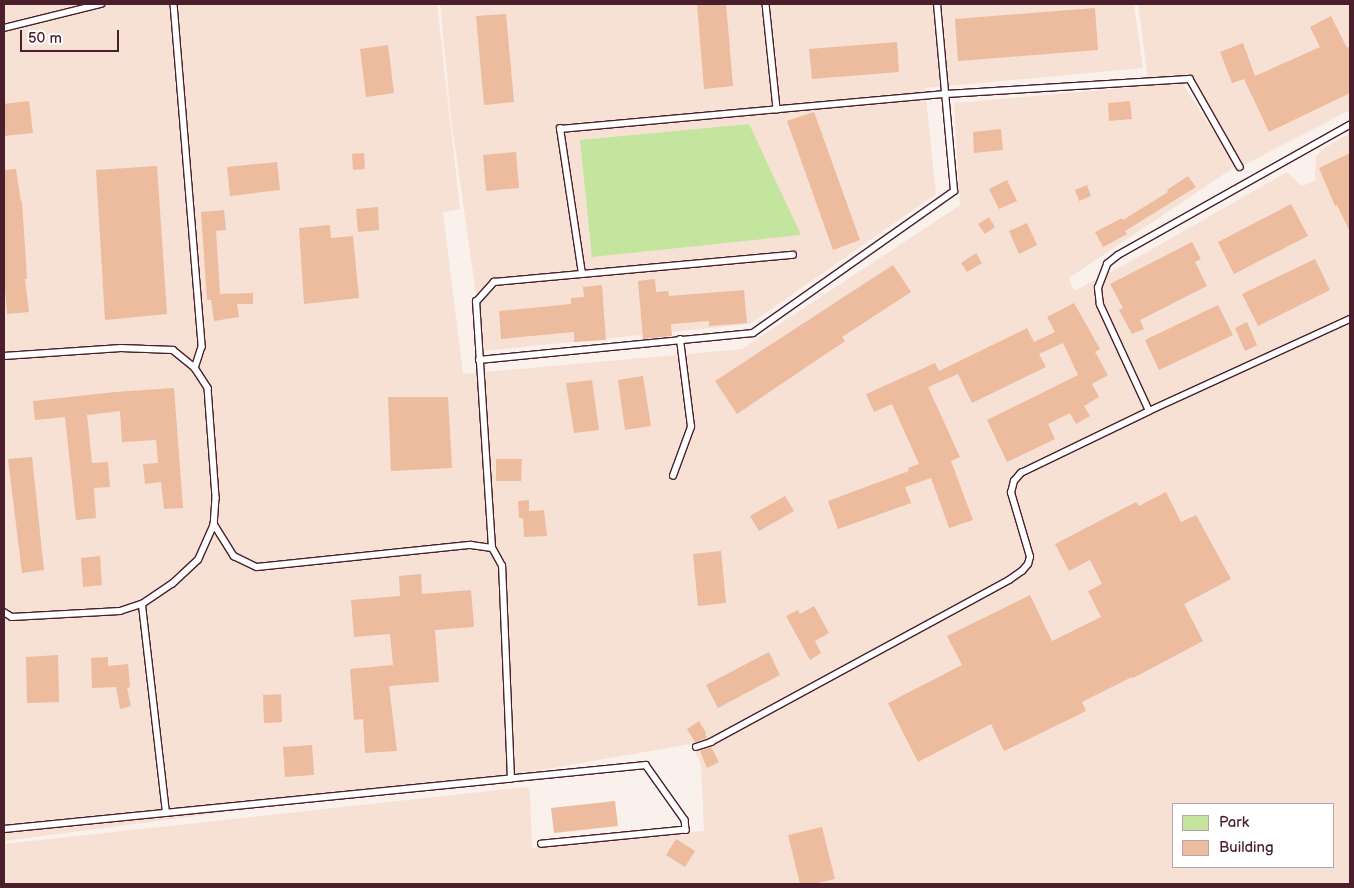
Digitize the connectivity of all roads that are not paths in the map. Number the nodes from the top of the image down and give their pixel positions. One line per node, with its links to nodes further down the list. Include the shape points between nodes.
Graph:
1 (101, 4): 5 (lane)
2 (174, 4): 16 (lane, via 202,347)
3 (766, 4): 7 (lane)
4 (937, 4): 6 (lane)
5 (4, 28)
6 (945, 94): 7 (lane); 9 (lane, via 1190,78); 13 (lane, via 954,191 753,333)
7 (777, 109): 11 (lane, via 560,129)
8 (1350, 125): 17 (lane, via 1118,255 1108,264 1098,288 1100,305)
9 (1240, 167)
10 (793, 255): 11 (lane)
11 (582, 274): 15 (lane, via 494,282 476,302)
12 (1350, 319): 17 (lane)
13 (680, 340): 15 (lane); 18 (lane, via 690,427)
14 (4, 356): 16 (lane, via 121,348 173,350)
15 (479, 360): 20 (lane)
16 (195, 368): 19 (lane, via 208,388 216,498)
17 (1149, 411): 23 (lane, via 1022,472 1014,482 1012,503 1030,557 1022,571 720,737)
18 (673, 476)
19 (214, 524): 20 (lane, via 234,556 257,567 471,544); 21 (lane, via 198,560 172,584)
20 (492, 548): 24 (lane, via 502,566)
21 (142, 604): 22 (lane, via 120,611 12,617); 25 (lane)
22 (4, 612)
23 (696, 747)
24 (510, 779): 25 (lane); 27 (lane, via 646,765 685,820 686,830)
25 (166, 813): 26 (lane)
26 (4, 829)
27 (542, 844)

